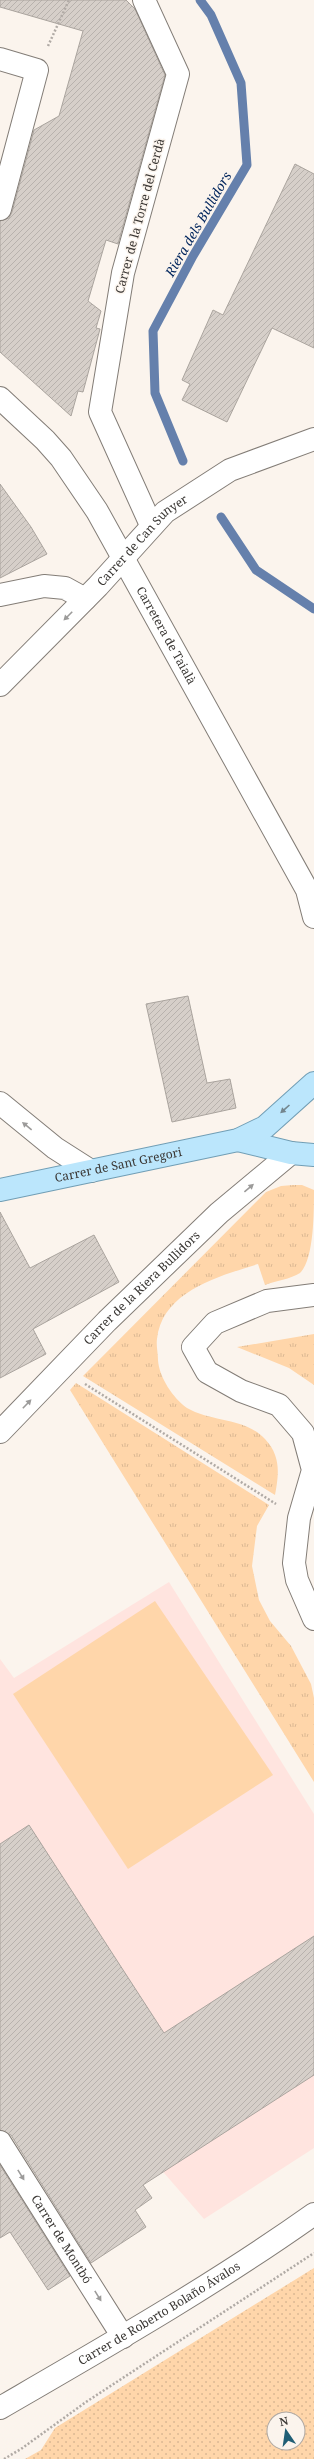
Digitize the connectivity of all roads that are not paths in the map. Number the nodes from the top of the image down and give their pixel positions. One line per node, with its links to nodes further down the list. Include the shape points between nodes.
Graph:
1 (144, 0): 6 (street, Carrer de la Torre del Cerdà, via 178,74 122,273 100,412)
2 (0, 59): 3 (street, via 37,70)
3 (0, 209)
4 (0, 398): 7 (street, Carretera de Taialà, via 46,440 61,458 98,512)
5 (314, 439): 6 (street, Carrer de Can Sunyer, via 230,470)
6 (158, 519): 7 (street, Carrer de Can Sunyer)
7 (124, 557): 9 (street, Carrer de Can Sunyer); 11 (street, Carretera de Taialà)
8 (0, 595): 9 (street, via 44,586 65,588)
9 (85, 599): 10 (street, Carrer de Can Sunyer, one-way to 10)
10 (0, 685)
11 (310, 894): 12 (street, Carretera de Taialà)
12 (314, 916)
13 (314, 1083): 15 (main road, Carrer de Sant Gregori, one-way to 15, via 265,1127)
14 (0, 1103): 18 (street, one-way to 14, via 55,1148)
15 (238, 1140): 16 (main road, Carrer de Sant Gregori); 18 (main road, Carrer de Sant Gregori)
16 (291, 1153): 17 (main road, Carrer de Sant Gregori); 21 (street, Carrer de la Riera Bullidors, one-way to 16, via 107,1321 219,1212)
17 (314, 1155)
18 (91, 1171): 19 (main road, Carrer de Sant Gregori)
19 (0, 1190)
20 (314, 1295): 22 (street, via 260,1303 215,1323 193,1347 207,1372 241,1391 279,1405 303,1433 313,1470 299,1518 294,1563 297,1580)
21 (0, 1432)
22 (314, 1619)
23 (0, 2142): 25 (street, Carrer de Montbó, one-way to 25)
24 (314, 2214): 25 (street, Carrer de Roberto Bolaño Ávalos, via 272,2244)
25 (123, 2337): 26 (street, Carrer de Roberto Bolaño Ávalos)
26 (0, 2408)

